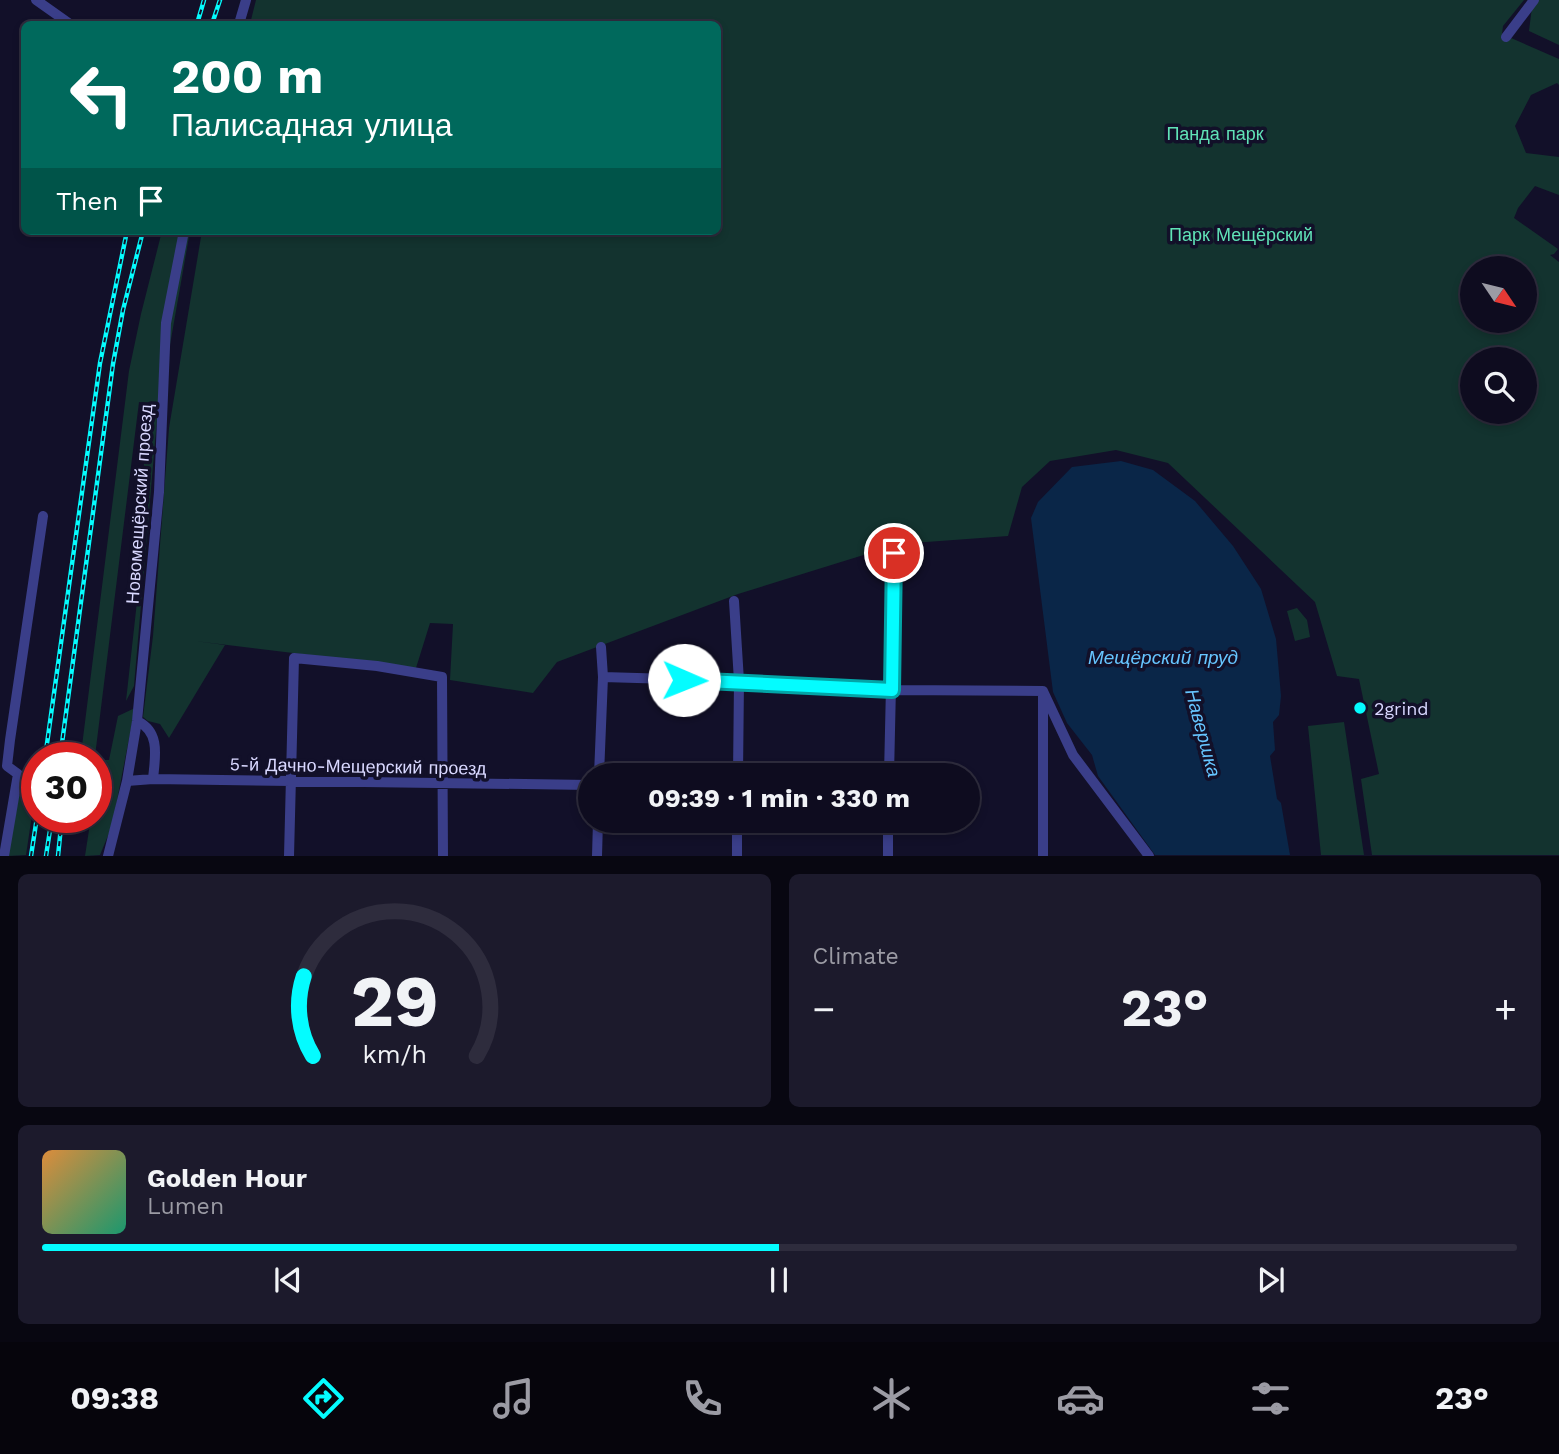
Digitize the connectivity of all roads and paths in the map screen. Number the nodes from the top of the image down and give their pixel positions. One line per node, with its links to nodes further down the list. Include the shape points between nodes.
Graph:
1 (36, 0): 4 (street)
2 (246, 0): 5 (street)
3 (1534, 0): 6 (street)
4 (66, 21)
5 (240, 21)
6 (1506, 37)
7 (183, 235): 16 (street, Новомещёрский проезд, via 166,323 159,492)
8 (43, 516): 28 (street, via 7,766 18,774)
9 (894, 553): 14 (street)
10 (734, 601): 13 (street)
11 (601, 647): 12 (street)
12 (603, 677): 13 (street); 17 (street)
13 (739, 681): 14 (street); 18 (street)
14 (892, 690): 15 (street); 19 (street)
15 (1043, 691): 35 (street); 36 (street, via 1073,755)
16 (137, 721): 20 (street, via 154,738); 21 (street, Новомещёрский проезд)
17 (599, 763)
18 (738, 763)
19 (889, 763)
20 (153, 779): 21 (street, 5-й Дачно-Мещерский проезд); 22 (street, 5-й Дачно-Мещерский проезд)
21 (127, 781): 29 (street, Новомещёрский проезд)
22 (289, 782): 23 (street, 5-й Дачно-Мещерский проезд); 23 (street, via 293,658 442,677); 30 (street)
23 (443, 783): 24 (street, 5-й Дачно-Мещерский проезд); 31 (street)
24 (578, 785)
25 (598, 833): 32 (street)
26 (737, 833): 33 (street)
27 (888, 833): 34 (street)
28 (4, 856)
29 (108, 856)
30 (289, 856)
31 (443, 856)
32 (597, 856)
33 (737, 856)
34 (888, 856)
35 (1043, 856)
36 (1149, 856)

